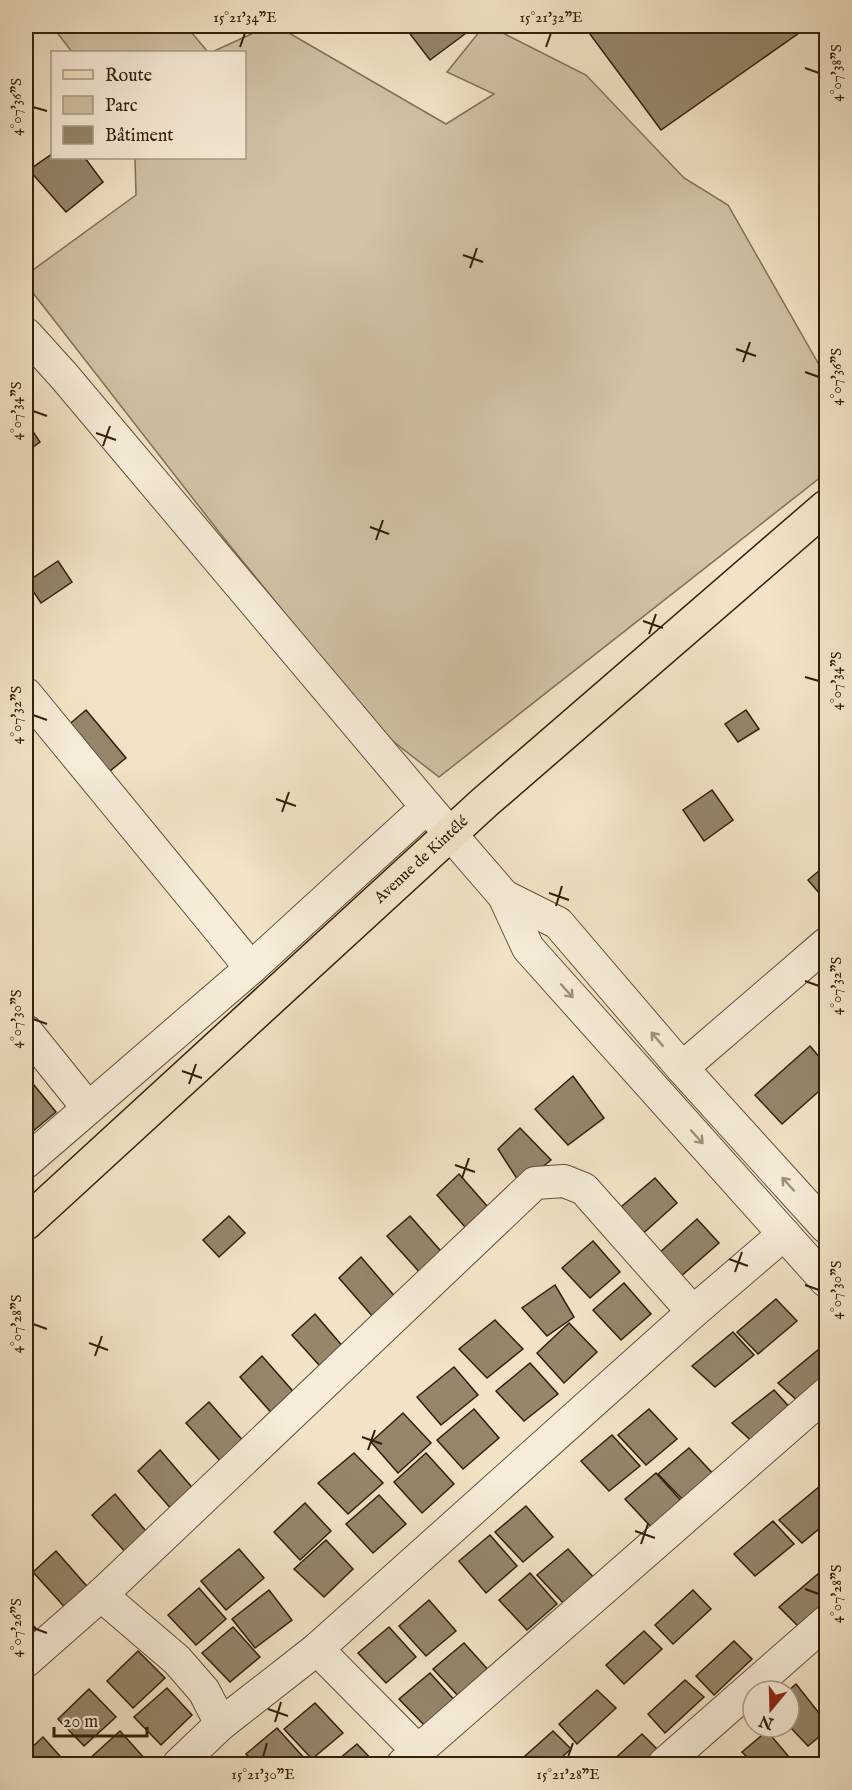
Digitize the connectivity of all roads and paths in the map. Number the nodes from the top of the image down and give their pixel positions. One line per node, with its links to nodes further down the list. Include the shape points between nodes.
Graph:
1 (26, 334): 4 (street)
2 (826, 507): 5 (main road, Avenue de Kintélé)
3 (26, 694): 8 (street)
4 (428, 807): 5 (street); 8 (street)
5 (451, 833): 6 (street); 13 (main road, Avenue de Kintélé)
6 (504, 896): 10 (street, one-way to 6, via 558,923); 15 (street, one-way to 15, via 528,948)
7 (826, 944): 10 (street)
8 (250, 968): 11 (street)
9 (26, 1031): 11 (street)
10 (682, 1068): 14 (street, one-way to 10)
11 (88, 1108): 12 (street)
12 (26, 1162)
13 (26, 1223)
14 (826, 1227)
15 (784, 1234): 16 (street); 17 (street)
16 (826, 1281)
17 (693, 1312): 19 (street, via 584,1189 564,1181 535,1183); 21 (street)
18 (826, 1394): 24 (street)
19 (101, 1594): 22 (street); 23 (street, via 177,1660 204,1691)
20 (826, 1623): 25 (street)
21 (317, 1648): 23 (street); 24 (street)
22 (26, 1661)
23 (205, 1749)
24 (410, 1758)
25 (664, 1764)

